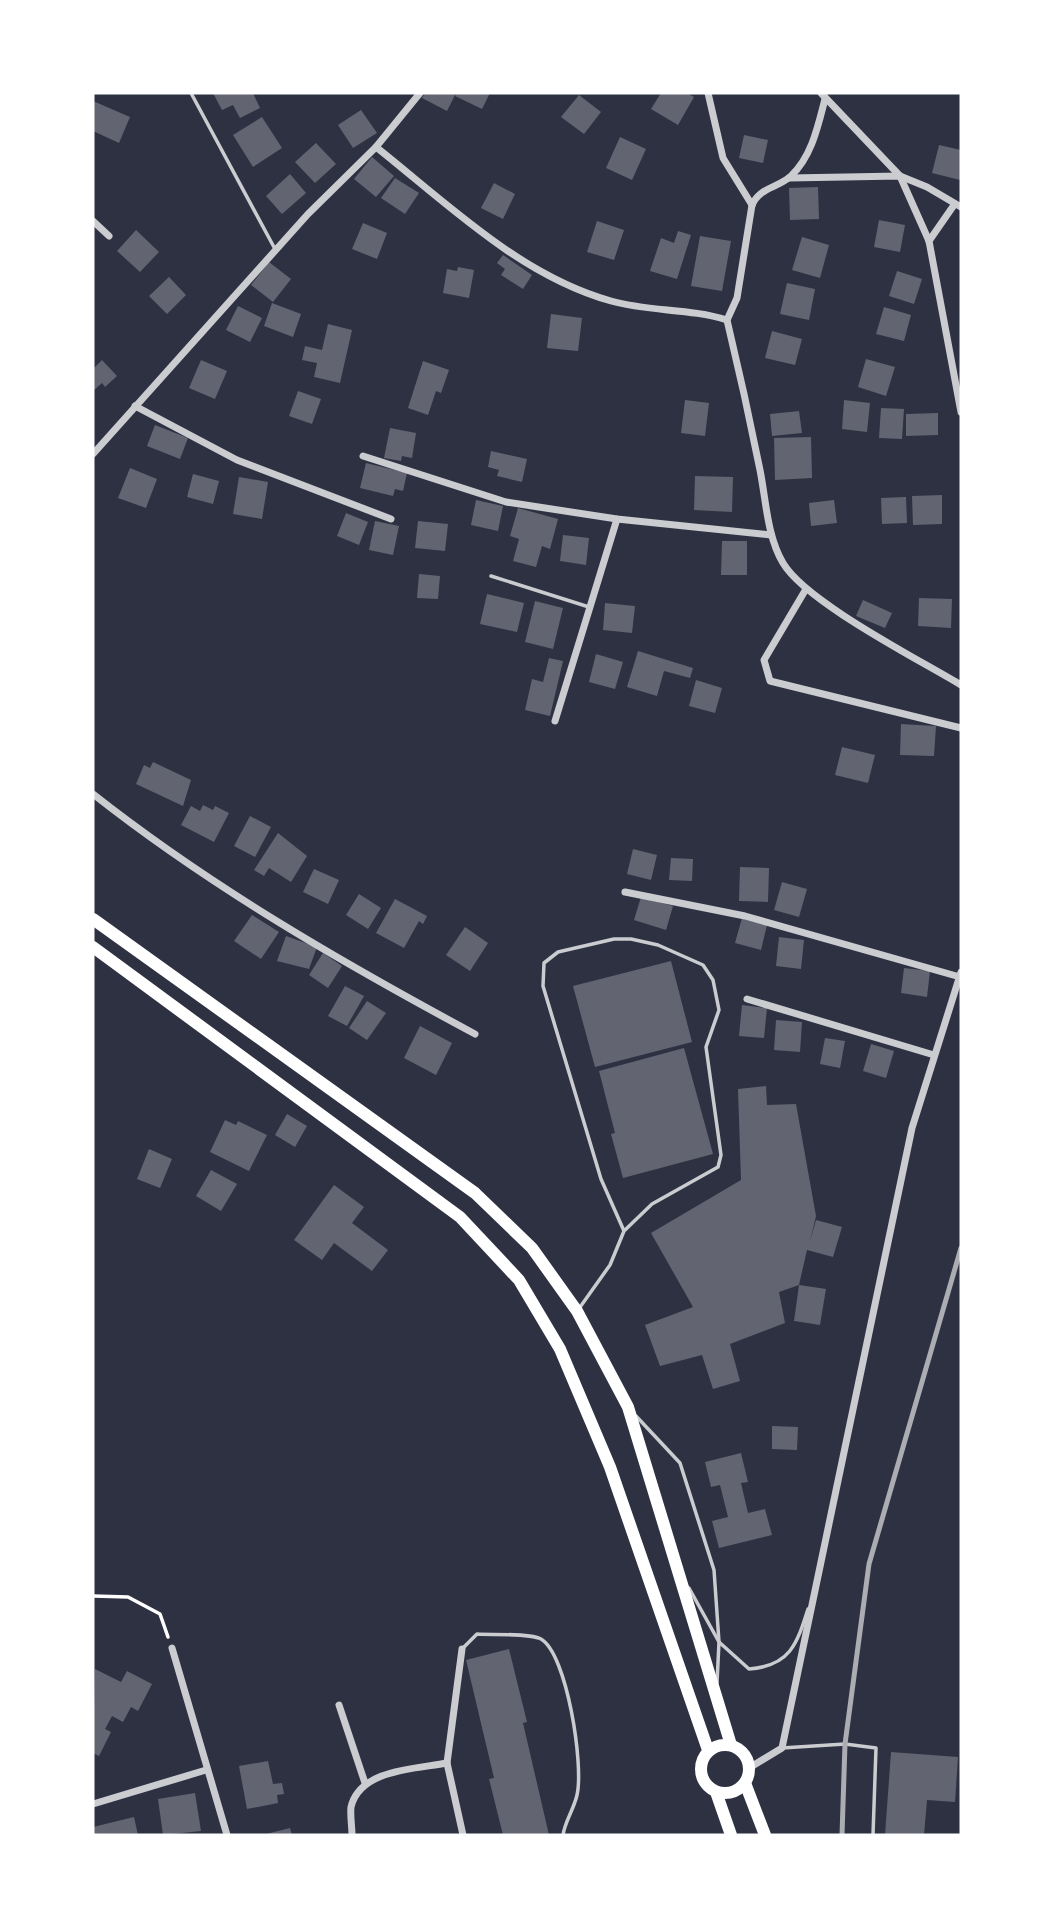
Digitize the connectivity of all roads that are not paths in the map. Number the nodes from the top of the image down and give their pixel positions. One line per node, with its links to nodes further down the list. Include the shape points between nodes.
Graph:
1 (191, 93): 13 (lane)
2 (420, 93): 5 (street)
3 (708, 93): 8 (street, via 723,158)
4 (823, 96): 6 (street); 7 (street, via 805,160)
5 (376, 148): 13 (street); 14 (street, via 507,250 575,289 613,302 702,312)
6 (900, 176): 7 (street); 9 (street); 12 (street)
7 (789, 178): 8 (street, via 756,196)
8 (752, 205): 14 (street, via 737,298)
9 (958, 206): 12 (street)
10 (93, 221): 11 (street)
11 (109, 236)
12 (929, 241): 16 (street)
13 (275, 249): 15 (street)
14 (727, 320): 21 (street)
15 (135, 406): 17 (street); 19 (street, via 237,460)
16 (961, 412)
17 (93, 454)
18 (363, 456): 20 (street, via 506,502)
19 (391, 519)
20 (617, 519): 21 (street); 24 (street)
21 (771, 535): 23 (street, via 783,563)
22 (491, 576): 24 (lane)
23 (806, 589): 25 (street); 27 (street, via 764,660 770,681)
24 (590, 607): 26 (street)
25 (961, 685)
26 (555, 721)
27 (961, 728)
28 (93, 794): 34 (street, via 147,837 354,967)
29 (625, 892): 32 (street, via 745,916)
30 (93, 919): 37 (main road, via 475,1193 533,1248)
31 (93, 947): 48 (main road, via 460,1217 519,1280 560,1349 610,1467)
32 (961, 975): 35 (street)
33 (747, 999): 35 (street)
34 (475, 1034)
35 (934, 1055): 40 (street, via 912,1128)
36 (624, 1231): 36 (lane, via 652,1204 718,1167 721,1155 706,1047 719,1010 713,980 703,965 631,939 614,939 558,952 544,963 543,986 601,1179); 37 (lane, via 610,1265)
37 (577, 1311): 38 (main road)
38 (628, 1408): 39 (main road); 41 (lane, via 680,1463 714,1570)
39 (675, 1561): 41 (lane); 44 (main road)
40 (818, 1577): 41 (lane, via 789,1653 766,1667 749,1669); 47 (street)
41 (719, 1642): 44 (lane)
42 (172, 1648): 51 (street)
43 (462, 1649): 49 (street); 59 (lane, via 477,1634 539,1637 555,1651 579,1746 580,1768 577,1797)
44 (717, 1699): 46 (main road)
45 (339, 1705): 52 (street)
46 (731, 1745): 48 (main road); 50 (main road, via 744,1754)
47 (782, 1748): 50 (street); 62 (lane, via 845,1744 876,1748)
48 (708, 1750): 54 (main road, via 700,1773)
49 (447, 1763): 52 (street); 58 (street)
50 (749, 1768): 53 (main road)
51 (206, 1770): 55 (street); 56 (street)
52 (365, 1783): 57 (street, via 351,1807)
53 (745, 1783): 54 (main road, via 733,1792); 61 (main road)
54 (716, 1792): 60 (main road)
55 (93, 1804)
56 (227, 1835)
57 (352, 1835)
58 (463, 1835)
59 (563, 1835)
60 (731, 1835)
61 (765, 1835)
62 (873, 1835)

